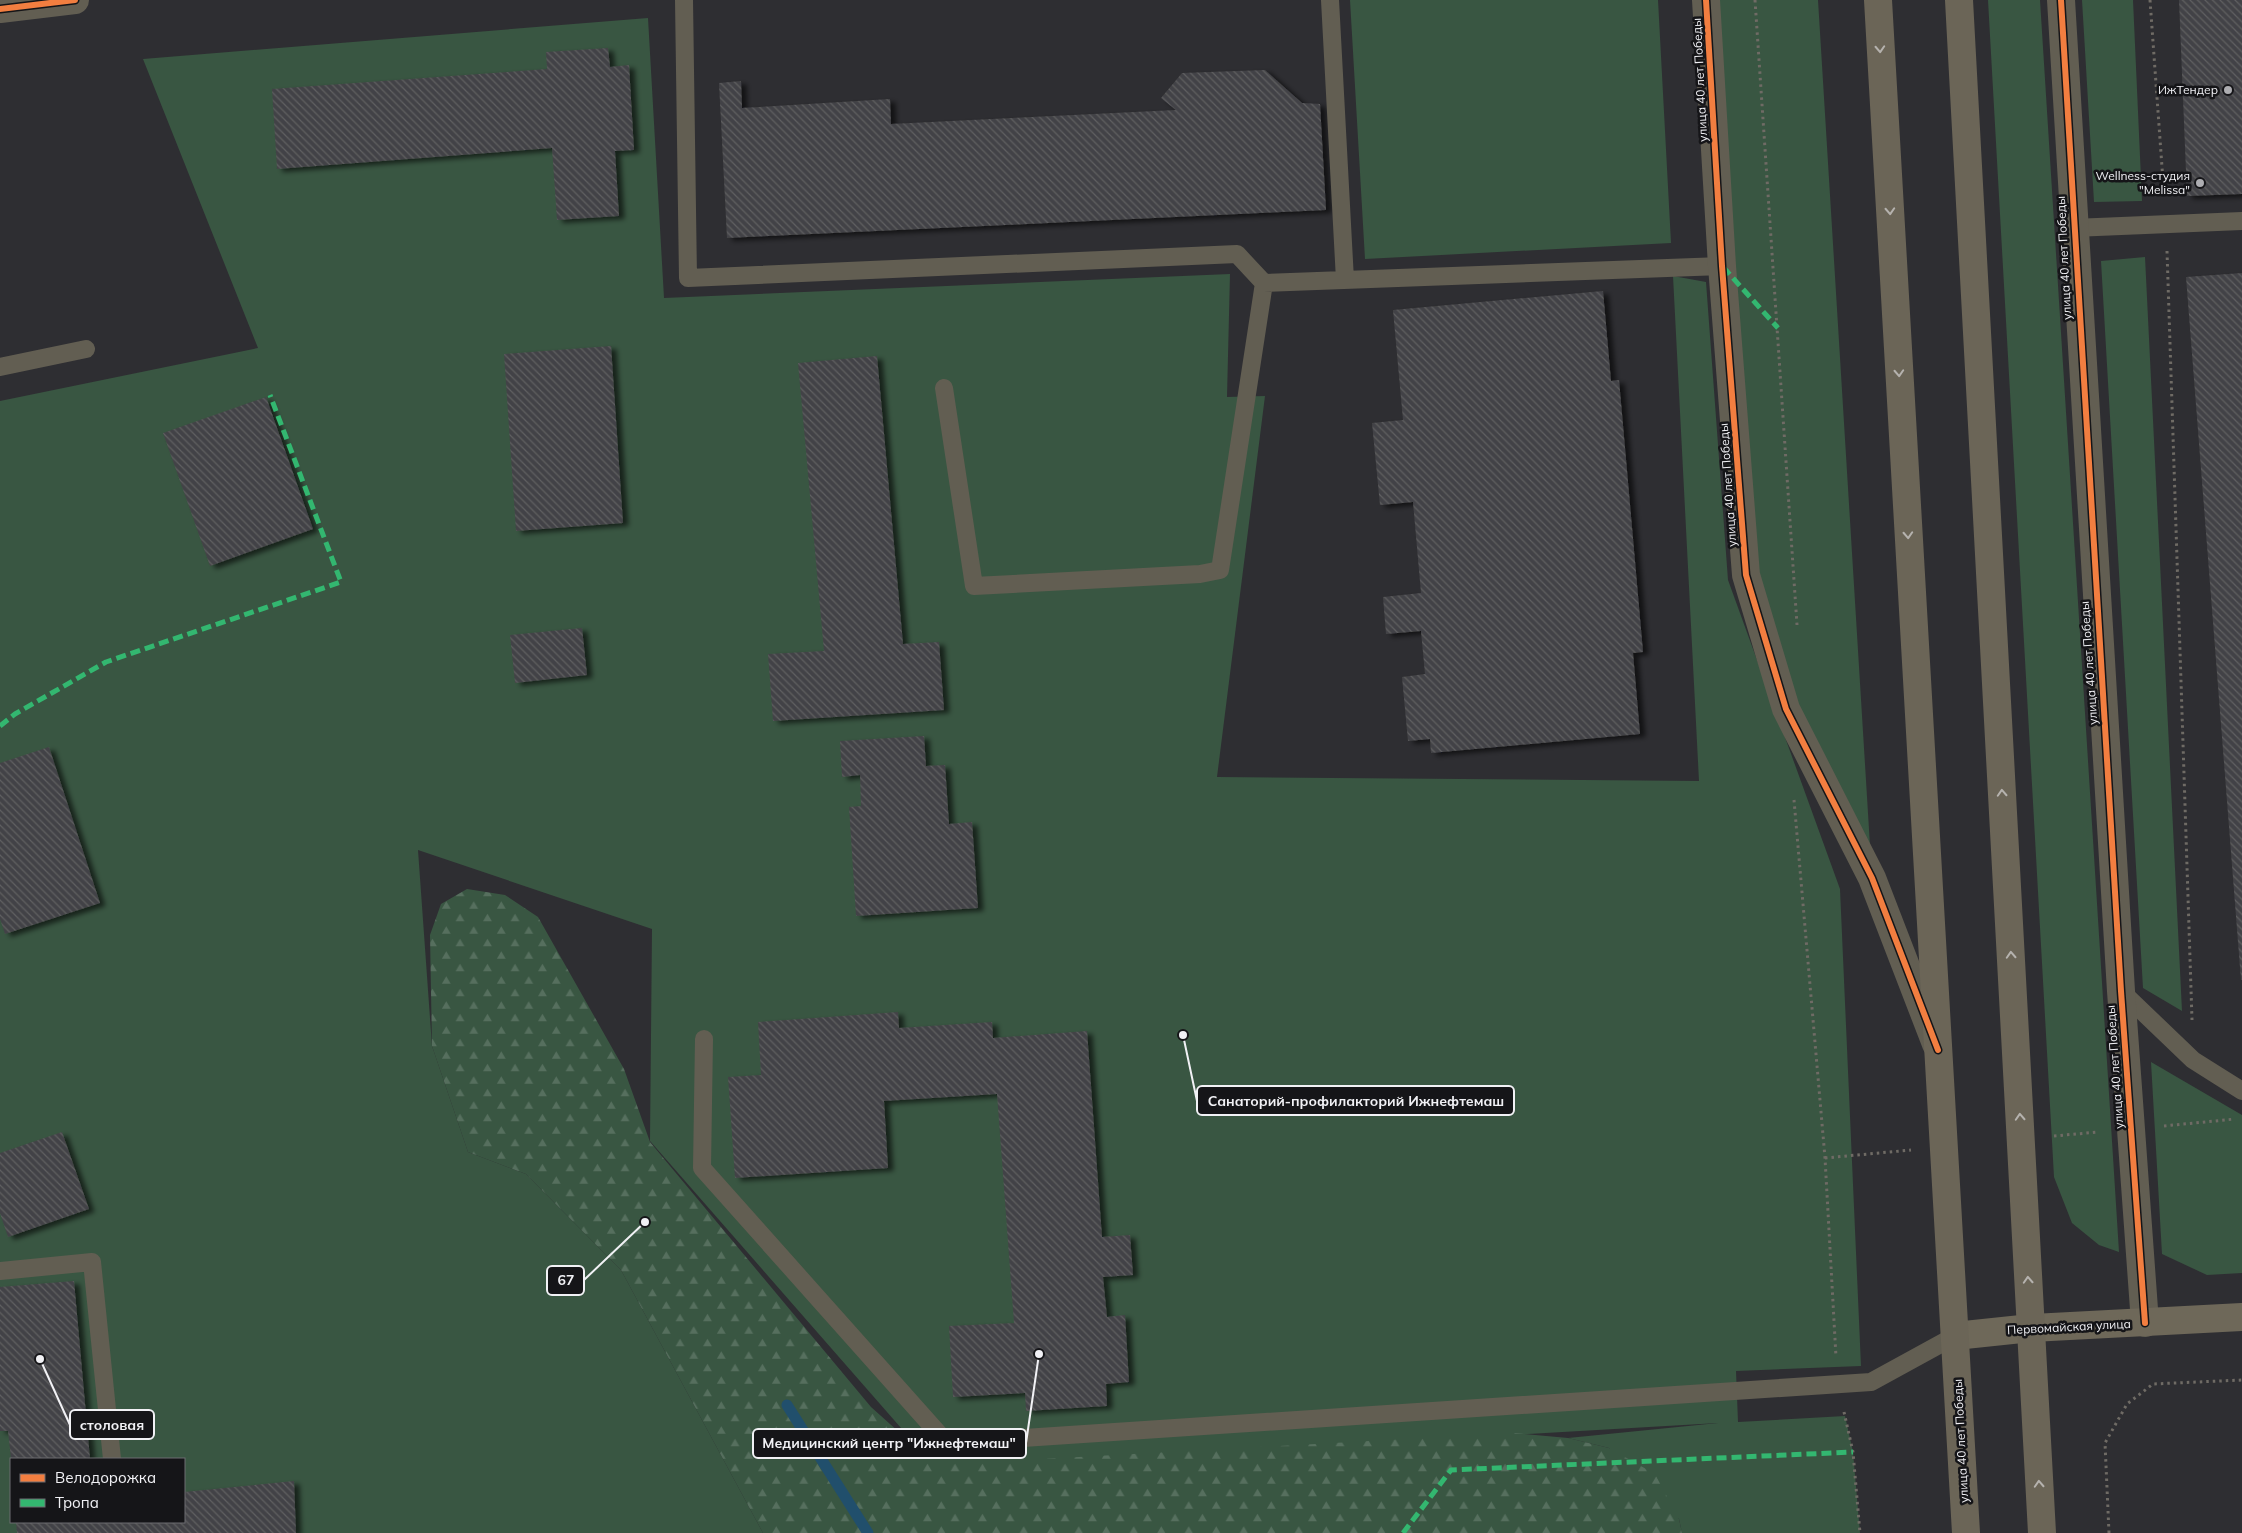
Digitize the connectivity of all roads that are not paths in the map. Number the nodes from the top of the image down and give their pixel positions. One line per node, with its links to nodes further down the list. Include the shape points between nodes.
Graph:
1 (75, 0): 8 (street)
2 (684, 0): 13 (lane, via 688,278 1237,254)
3 (1330, 0): 12 (lane)
4 (1706, 0): 11 (street, улица 40 лет Победы)
5 (1878, 0): 19 (main road, улица 40 лет Победы, one-way to 19)
6 (1959, 0): 24 (main road, one-way to 6)
7 (2061, 0): 10 (street, улица 40 лет Победы)
8 (0, 9)
9 (2242, 221): 10 (lane)
10 (2073, 228): 17 (street, улица 40 лет Победы)
11 (1722, 266): 12 (lane); 19 (street, улица 40 лет Победы, via 1746,575 1786,709 1872,878)
12 (1345, 280): 13 (lane)
13 (1264, 283): 16 (lane, via 1220,570 1200,574 974,586)
14 (86, 349): 15 (lane)
15 (0, 367)
16 (944, 388)
17 (2121, 991): 20 (lane, via 2193,1060); 23 (street, улица 40 лет Победы)
18 (704, 1039): 25 (lane, via 702,1168 947,1443 1871,1382)
19 (1938, 1050): 25 (main road, улица 40 лет Победы)
20 (2242, 1091)
21 (0, 1271): 26 (lane, via 92,1262)
22 (2242, 1317): 23 (main road, Первомайская улица)
23 (2145, 1323): 24 (main road, Первомайская улица)
24 (2031, 1328): 25 (main road, Первомайская улица); 28 (main road, one-way to 24)
25 (1955, 1336): 27 (main road, улица 40 лет Победы)
26 (112, 1458)
27 (1966, 1533)
28 (2042, 1533)

